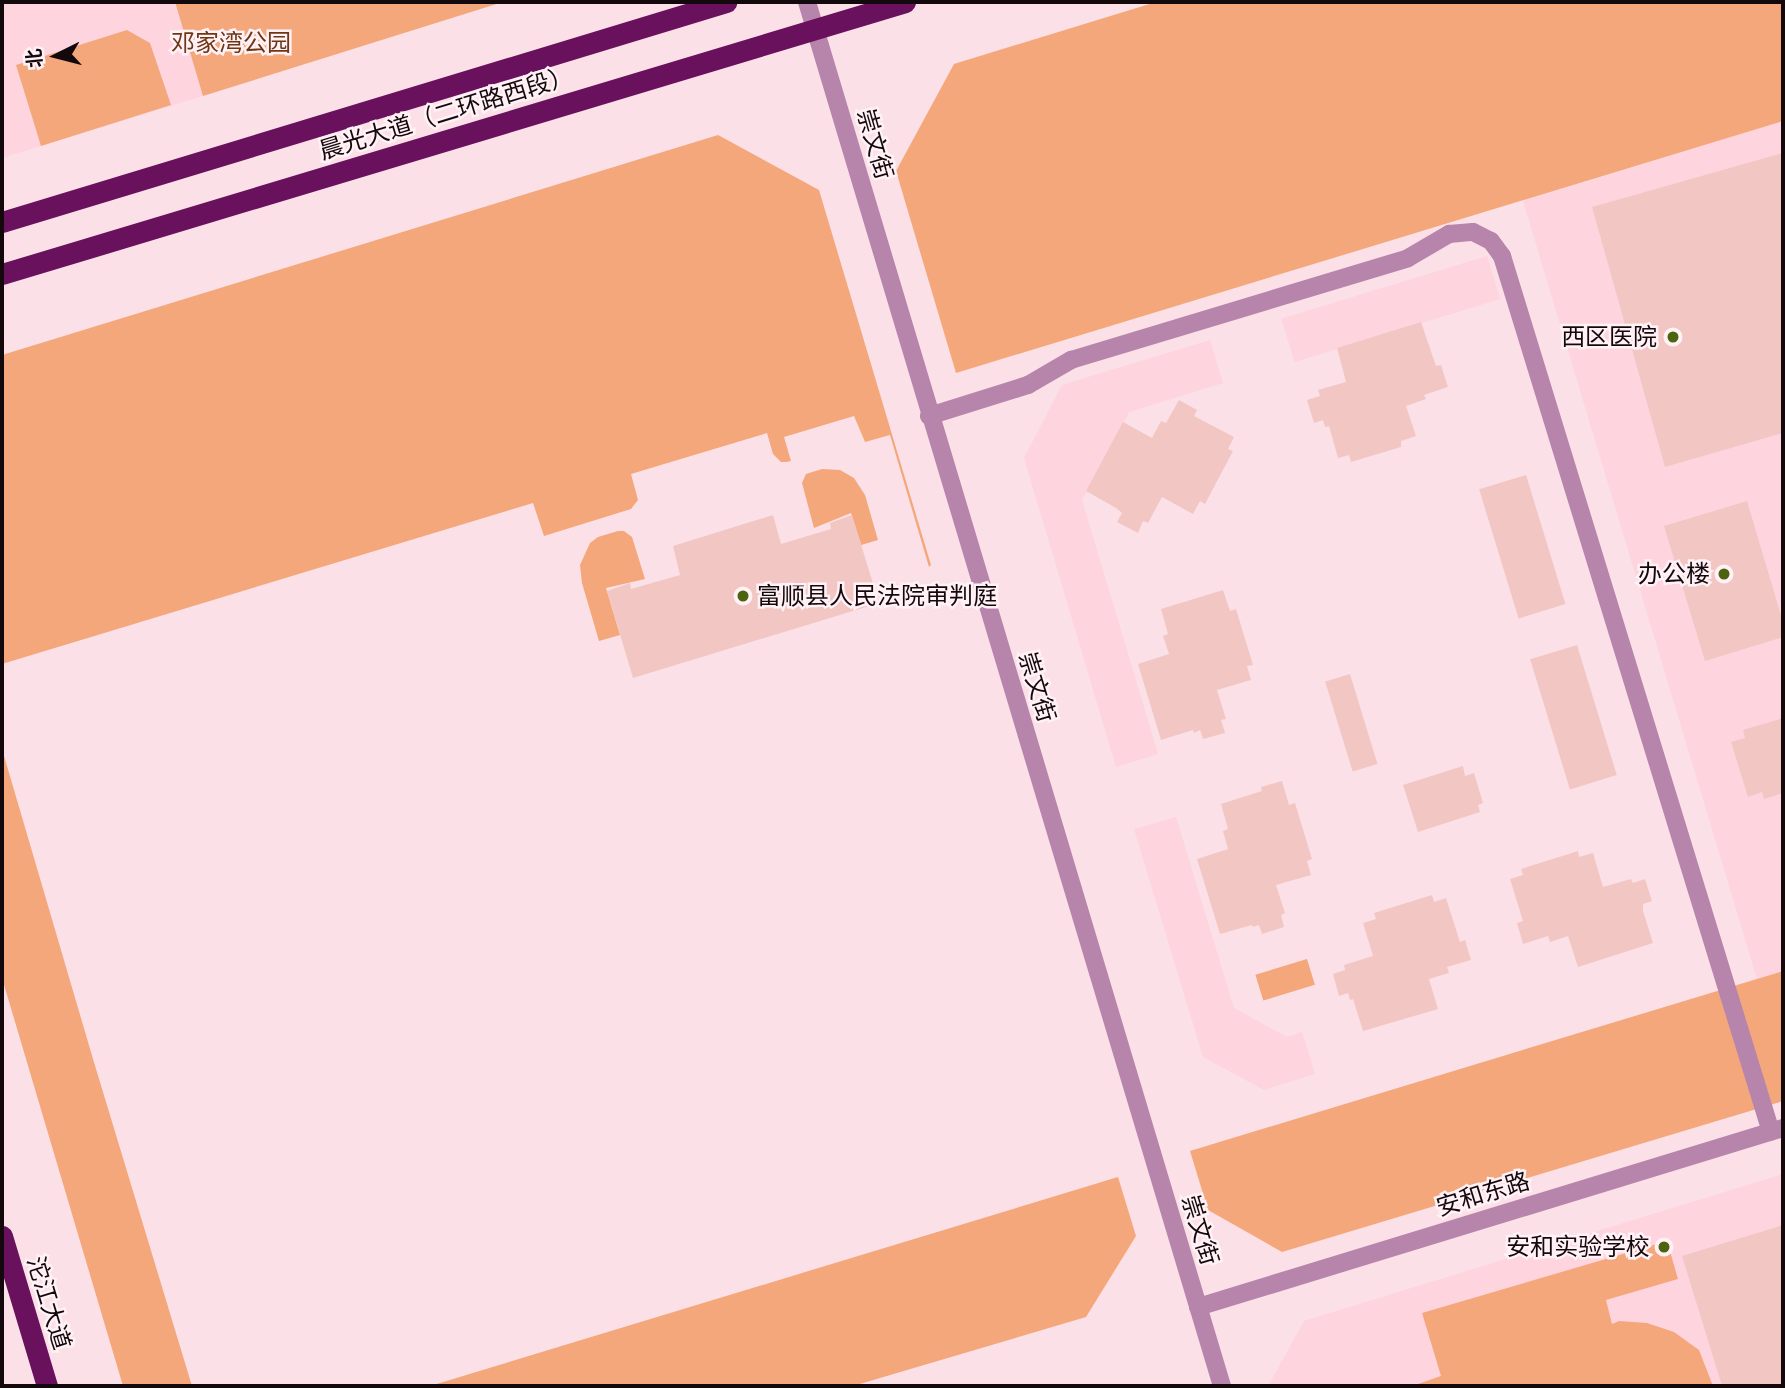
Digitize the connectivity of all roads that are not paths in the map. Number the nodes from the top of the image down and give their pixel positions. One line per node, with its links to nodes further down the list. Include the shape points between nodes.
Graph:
1 (726, 2): 5 (highway, 晨光大道（二环路西段）)
2 (807, 2): 4 (street, 崇文街)
3 (905, 2): 4 (highway, 晨光大道（二环路西段）)
4 (816, 29): 6 (highway, 晨光大道（二环路西段）); 7 (street, 崇文街)
5 (2, 222)
6 (2, 274)
7 (929, 415): 8 (street, via 1028,385 1071,360 1408,258 1448,234 1472,232 1491,241 1502,256); 10 (street, 崇文街)
8 (1777, 1130): 10 (street, 安和东路)
9 (2, 1236): 11 (highway, 沱江大道)
10 (1198, 1307): 12 (street, 崇文街)
11 (47, 1386)
12 (1222, 1386)

